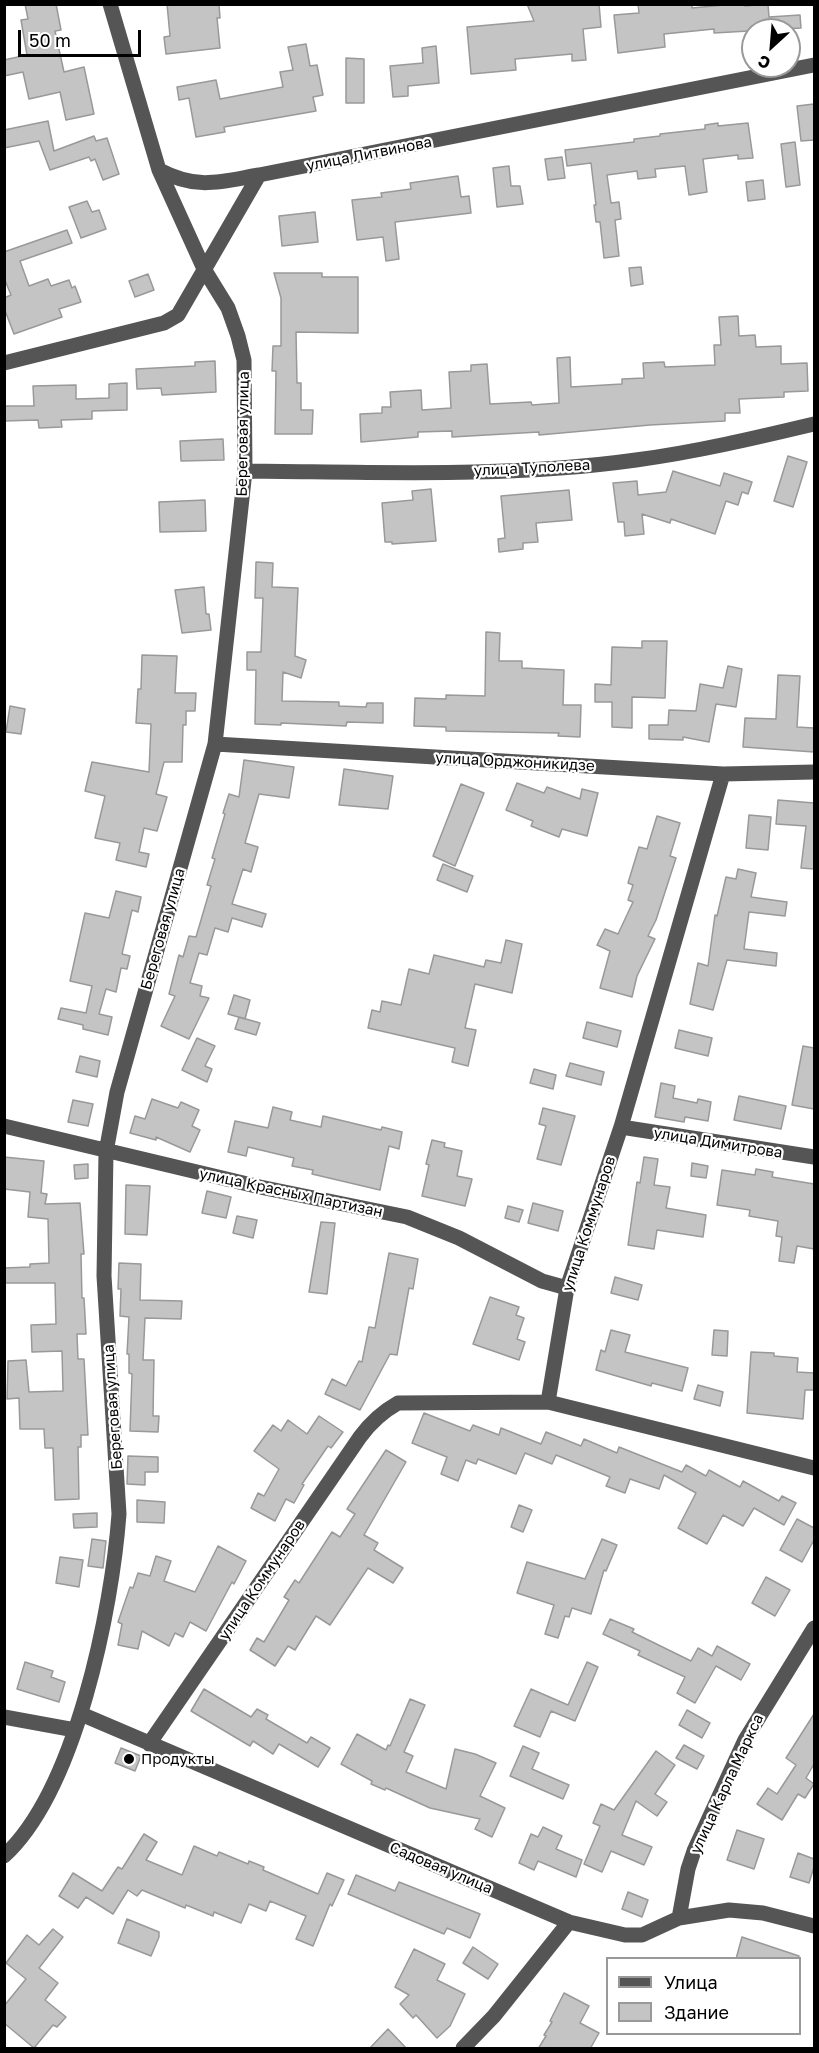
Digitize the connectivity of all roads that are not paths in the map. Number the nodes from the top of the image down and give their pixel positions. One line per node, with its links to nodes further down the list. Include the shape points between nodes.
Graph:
1 (110, 4): 3 (street, Береговая улица)
2 (814, 65): 4 (street, улица Литвинова)
3 (159, 170): 4 (street, улица Литвинова, via 176,179 210,184); 5 (street, Береговая улица)
4 (259, 176): 5 (street)
5 (204, 269): 6 (street, via 178,315 171,320); 8 (street, Береговая улица, via 228,308 244,360)
6 (4, 363)
7 (814, 424): 8 (street, улица Туполева, via 690,452 595,465 495,472)
8 (245, 471): 9 (street, Береговая улица)
9 (215, 744): 11 (street, улица Орджоникидзе); 14 (street, Береговая улица, via 116,1099)
10 (814, 772): 11 (street, улица Орджоникидзе)
11 (723, 774): 13 (street, улица Коммунаров)
12 (4, 1126): 14 (street, улица Красных Партизан)
13 (621, 1127): 15 (street, улица Димитрова); 16 (street, улица Коммунаров)
14 (106, 1152): 16 (street, улица Красных Партизан, via 407,1217 459,1238 542,1281); 20 (street, Береговая улица, via 104,1276 119,1514 109,1598)
15 (814, 1157)
16 (567, 1288): 17 (street, улица Коммунаров)
17 (548, 1402): 18 (street); 23 (street, улица Коммунаров, via 398,1402 383,1412 360,1437)
18 (814, 1468)
19 (814, 1628): 25 (street, улица Карла Маркса, via 745,1740 694,1851)
20 (81, 1714): 22 (street, Береговая улица); 23 (street, Садовая улица)
21 (4, 1717): 22 (street)
22 (75, 1730): 24 (street, Береговая улица, via 53,1785 24,1837)
23 (149, 1744): 26 (street, Садовая улица)
24 (4, 1856)
25 (679, 1918): 26 (street, Садовая улица, via 642,1935); 27 (street, Садовая улица, via 706,1912 746,1911)
26 (569, 1922): 28 (street)
27 (814, 1926)
28 (463, 2049)

